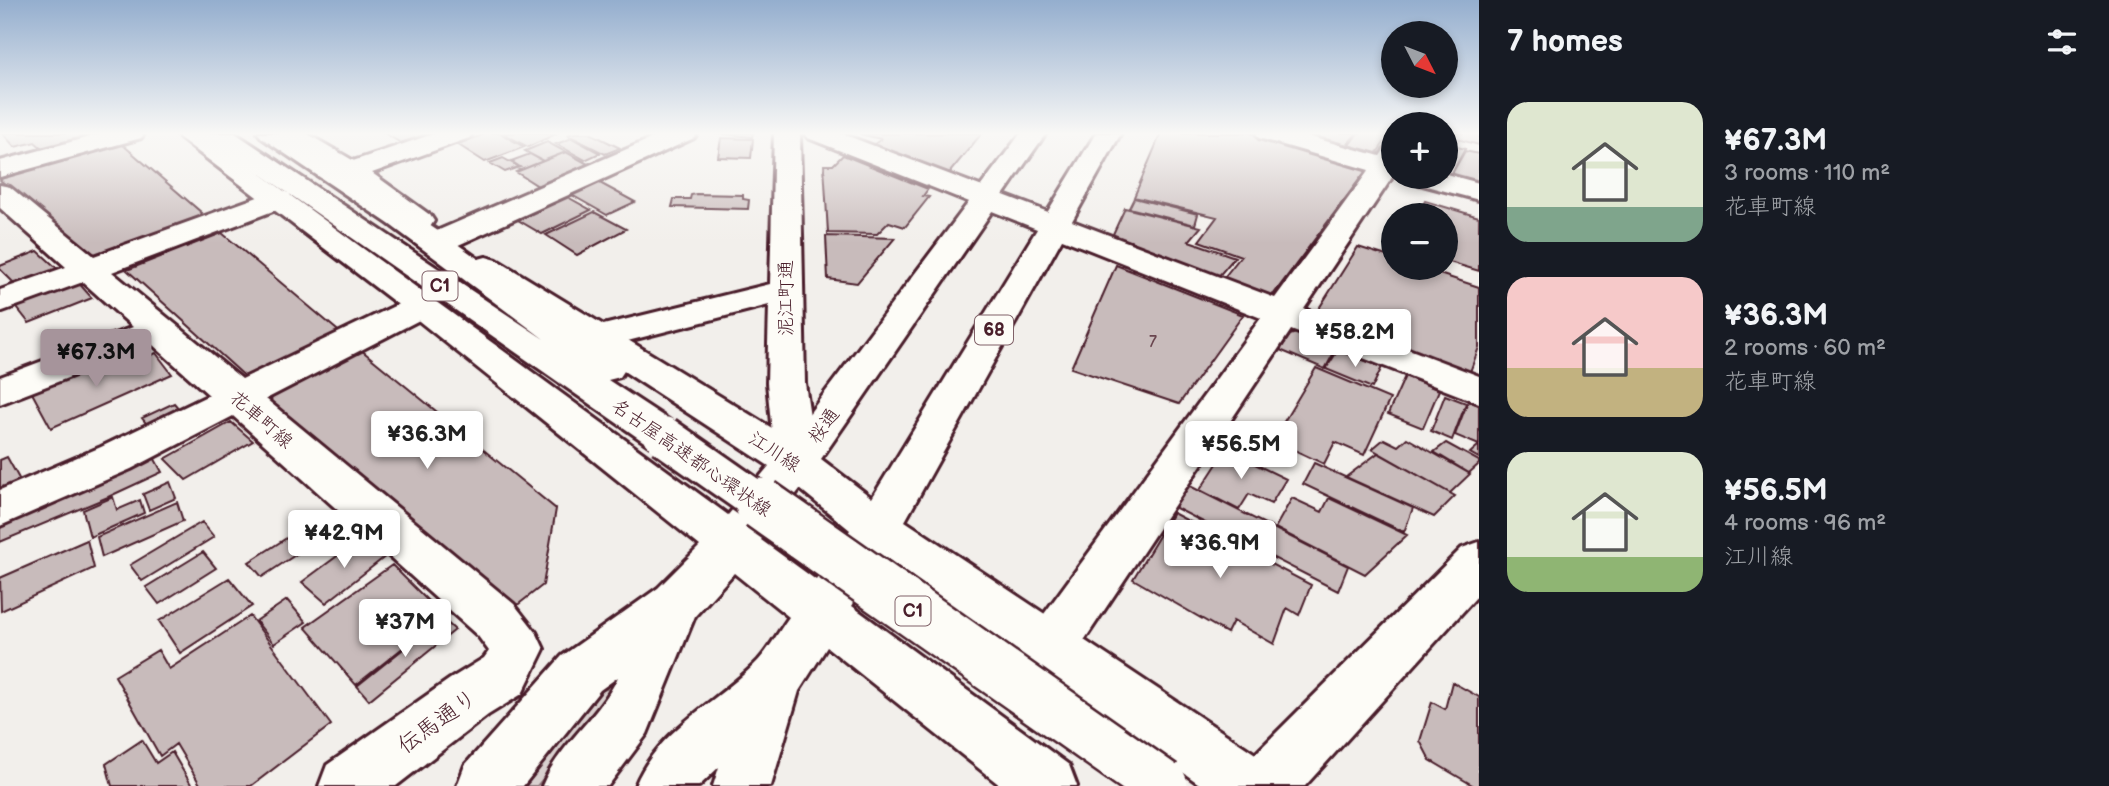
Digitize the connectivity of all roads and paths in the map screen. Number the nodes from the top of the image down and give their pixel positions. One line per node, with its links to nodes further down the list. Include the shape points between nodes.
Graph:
1 (238, 170): 15 (main road)
2 (271, 170): 29 (main road, 名古屋高速都心環状線 / C1)
3 (325, 170): 29 (main road, via 508,294 631,386)
4 (355, 170): 10 (main road)
5 (602, 170): 18 (main road)
6 (786, 170): 20 (main road, 泥江町通)
7 (908, 170): 16 (main road)
8 (1007, 170): 16 (main road, 桜通)
9 (1088, 170): 17 (main road, 68)
10 (351, 171): 18 (main road, 江川線)
11 (1381, 177): 23 (main road)
12 (1458, 186): 13 (main road)
13 (1479, 192)
14 (0, 194): 19 (main road, 花車町線)
15 (279, 200): 19 (main road); 22 (main road)
16 (984, 200): 17 (main road); 30 (main road, 桜通)
17 (1055, 226): 23 (main road); 32 (main road, 68)
18 (443, 240): 25 (main road, 江川線)
19 (88, 270): 21 (main road); 24 (main road, 花車町線)
20 (784, 291): 25 (main road); 30 (main road, 泥江町通, via 786,383)
21 (0, 302)
22 (421, 306): 28 (main road); 33 (main road)
23 (1283, 315): 26 (main road); 37 (main road)
24 (158, 330): 27 (main road); 28 (main road, 花車町線)
25 (596, 338): 30 (main road, 江川線)
26 (1479, 390)
27 (0, 391)
28 (237, 397): 31 (main road); 38 (main road, 花車町線, via 496,620)
29 (664, 436): 46 (main road, 名古屋高速都心環状線 / C1, bridge)
30 (796, 463): 32 (main road, 江川線); 33 (main road, 桜通)
31 (0, 509)
32 (878, 527): 36 (main road, 68); 37 (main road, 江川線)
33 (732, 544): 35 (main road, 桜通); 36 (main road)
34 (1479, 562): 48 (main road)
35 (676, 603): 41 (main road, via 581,673); 42 (main road, 桜通, via 628,715)
36 (820, 610): 39 (main road, 68); 45 (main road)
37 (1051, 646): 47 (main road, 江川線)
38 (518, 649): 40 (main road, 伝馬通り, via 503,676)
39 (775, 681): 43 (main road, 68, via 678,766); 44 (main road, 68)
40 (348, 786)
41 (486, 786)
42 (571, 786)
43 (664, 786)
44 (742, 786)
45 (1048, 786)
46 (1162, 786)
47 (1251, 786)
48 (1265, 786)

